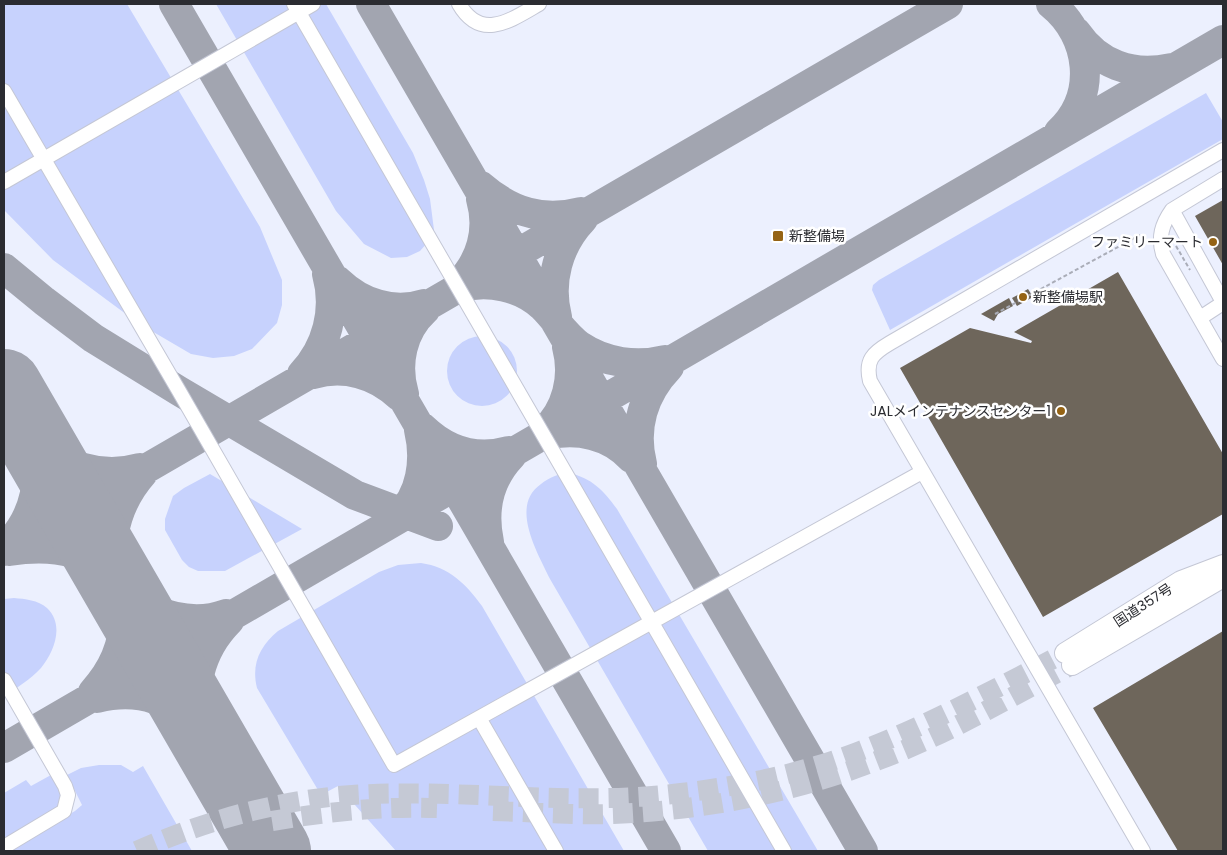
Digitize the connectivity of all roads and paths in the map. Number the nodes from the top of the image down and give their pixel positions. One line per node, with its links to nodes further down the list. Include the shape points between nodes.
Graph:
1 (312, 4): 4 (street)
2 (459, 4): 3 (street, via 470,17 486,26 508,22)
3 (539, 4)
4 (296, 8): 7 (street); 22 (street)
5 (4, 91): 7 (street)
6 (1223, 150): 16 (street, via 877,351 868,367 870,381)
7 (43, 160): 9 (street); 25 (street, via 394,766)
8 (1223, 179): 10 (street)
9 (4, 182)
10 (1172, 210): 12 (street); 14 (street, via 1161,230 1160,243 1163,254)
11 (1140, 235): 13 (path)
12 (1223, 302): 14 (street)
13 (994, 314)
14 (1200, 318): 15 (street)
15 (1223, 359)
16 (922, 472): 22 (street); 29 (street)
17 (1223, 554): 20 (street)
18 (1223, 565): 20 (highway, 国道357号)
19 (1223, 577): 23 (highway, 国道357号)
20 (1181, 581): 23 (highway, 国道357号, via 1069,659)
21 (1223, 588): 23 (street)
22 (652, 622): 25 (street); 28 (street)
23 (1110, 644)
24 (4, 680): 26 (street, via 68,796 64,811)
25 (479, 718): 27 (street)
26 (4, 847)
27 (556, 851)
28 (784, 851)
29 (1143, 851)

